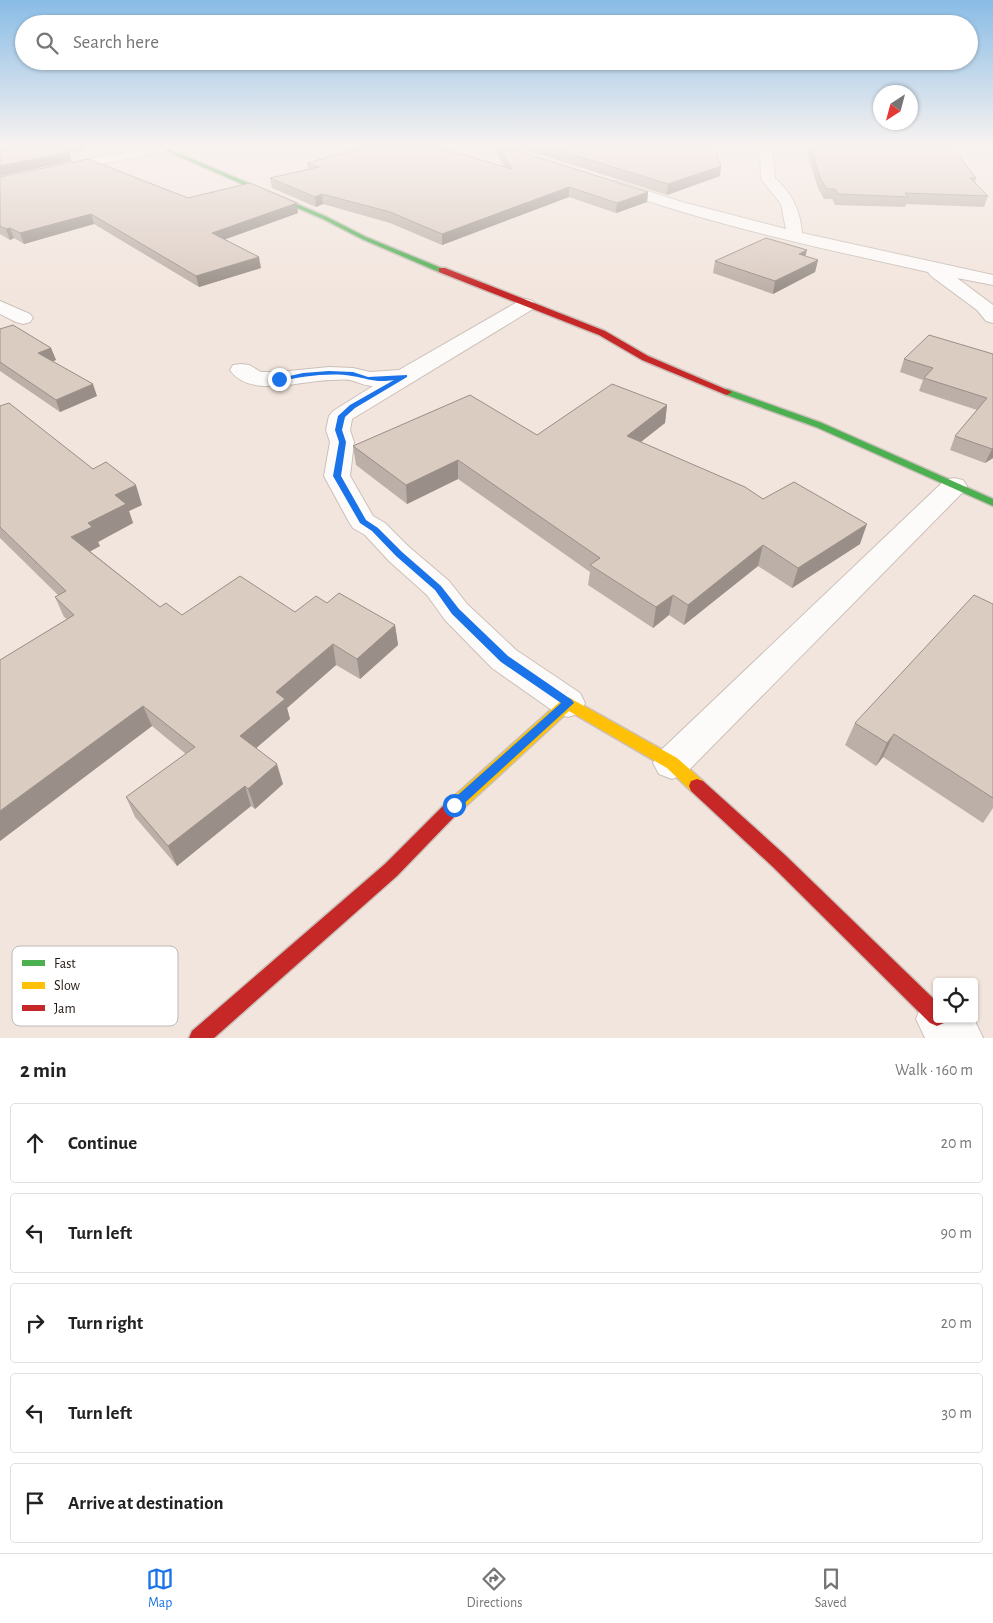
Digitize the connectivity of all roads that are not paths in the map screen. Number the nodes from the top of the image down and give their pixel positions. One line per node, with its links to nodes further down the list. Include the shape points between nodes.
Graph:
1 (269, 194): 7 (street, via 364,238)
2 (647, 194): 4 (street)
3 (783, 194): 4 (street, via 794,214)
4 (794, 236): 5 (street)
5 (932, 268): 6 (street); 9 (street)
6 (993, 280)
7 (526, 305): 12 (street); 13 (street, via 602,334 645,358 720,389 819,425)
8 (0, 307): 10 (street)
9 (993, 316)
10 (23, 318)
11 (241, 370): 12 (street, via 257,379 329,373 353,374 368,379)
12 (405, 376): 15 (street, via 341,416 338,430 342,442 337,476 363,522 438,588 456,612 504,659)
13 (954, 486): 14 (street); 16 (street)
14 (993, 503)
15 (568, 703): 16 (street); 19 (street, via 454,805 392,870)
16 (672, 763): 17 (street, via 779,861)
17 (933, 1012)
18 (944, 1023): 20 (street)
19 (199, 1038)
20 (959, 1038)

